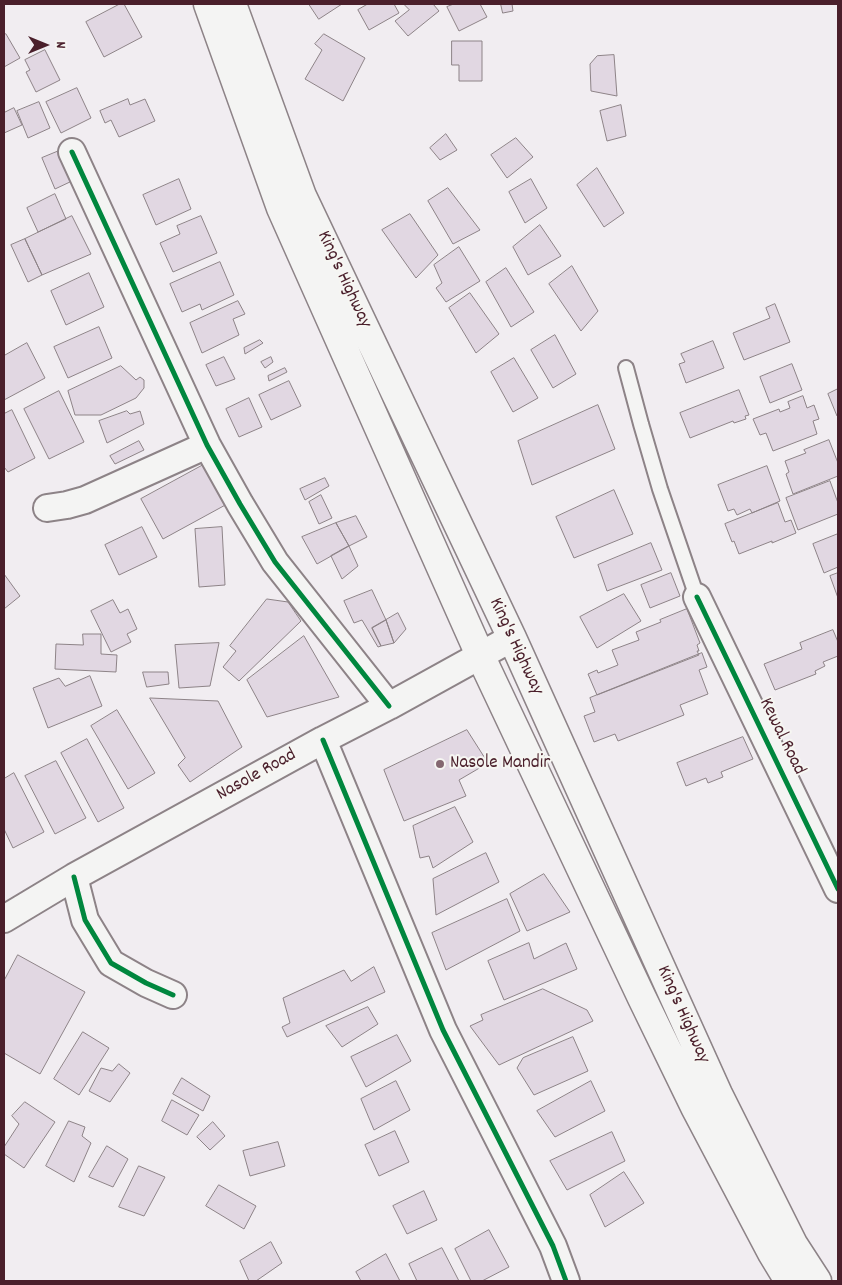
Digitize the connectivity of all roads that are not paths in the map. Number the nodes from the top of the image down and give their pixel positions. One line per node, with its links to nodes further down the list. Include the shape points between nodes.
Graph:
1 (208, 4): 9 (highway, King's Highway, via 281,208)
2 (232, 4): 8 (highway, King's Highway, via 302,196)
3 (72, 152): 5 (street)
4 (626, 368): 7 (lane, via 660,489)
5 (207, 445): 6 (street, via 85,500); 10 (street, via 275,562)
6 (47, 508)
7 (697, 597): 13 (street, Kewal Road)
8 (512, 638): 9 (street, Nasole Road); 18 (highway, King's Highway, via 718,1094 793,1244)
9 (480, 656): 10 (street, Nasole Road); 17 (highway, King's Highway, via 695,1107)
10 (389, 706): 11 (street, Nasole Road)
11 (323, 740): 12 (street, Nasole Road); 16 (street, via 443,1030 553,1246)
12 (74, 877): 14 (street, Nasole Road); 15 (street, via 85,920 111,962)
13 (838, 889)
14 (4, 920)
15 (173, 996)
16 (566, 1281)
17 (789, 1281)
18 (817, 1281)

